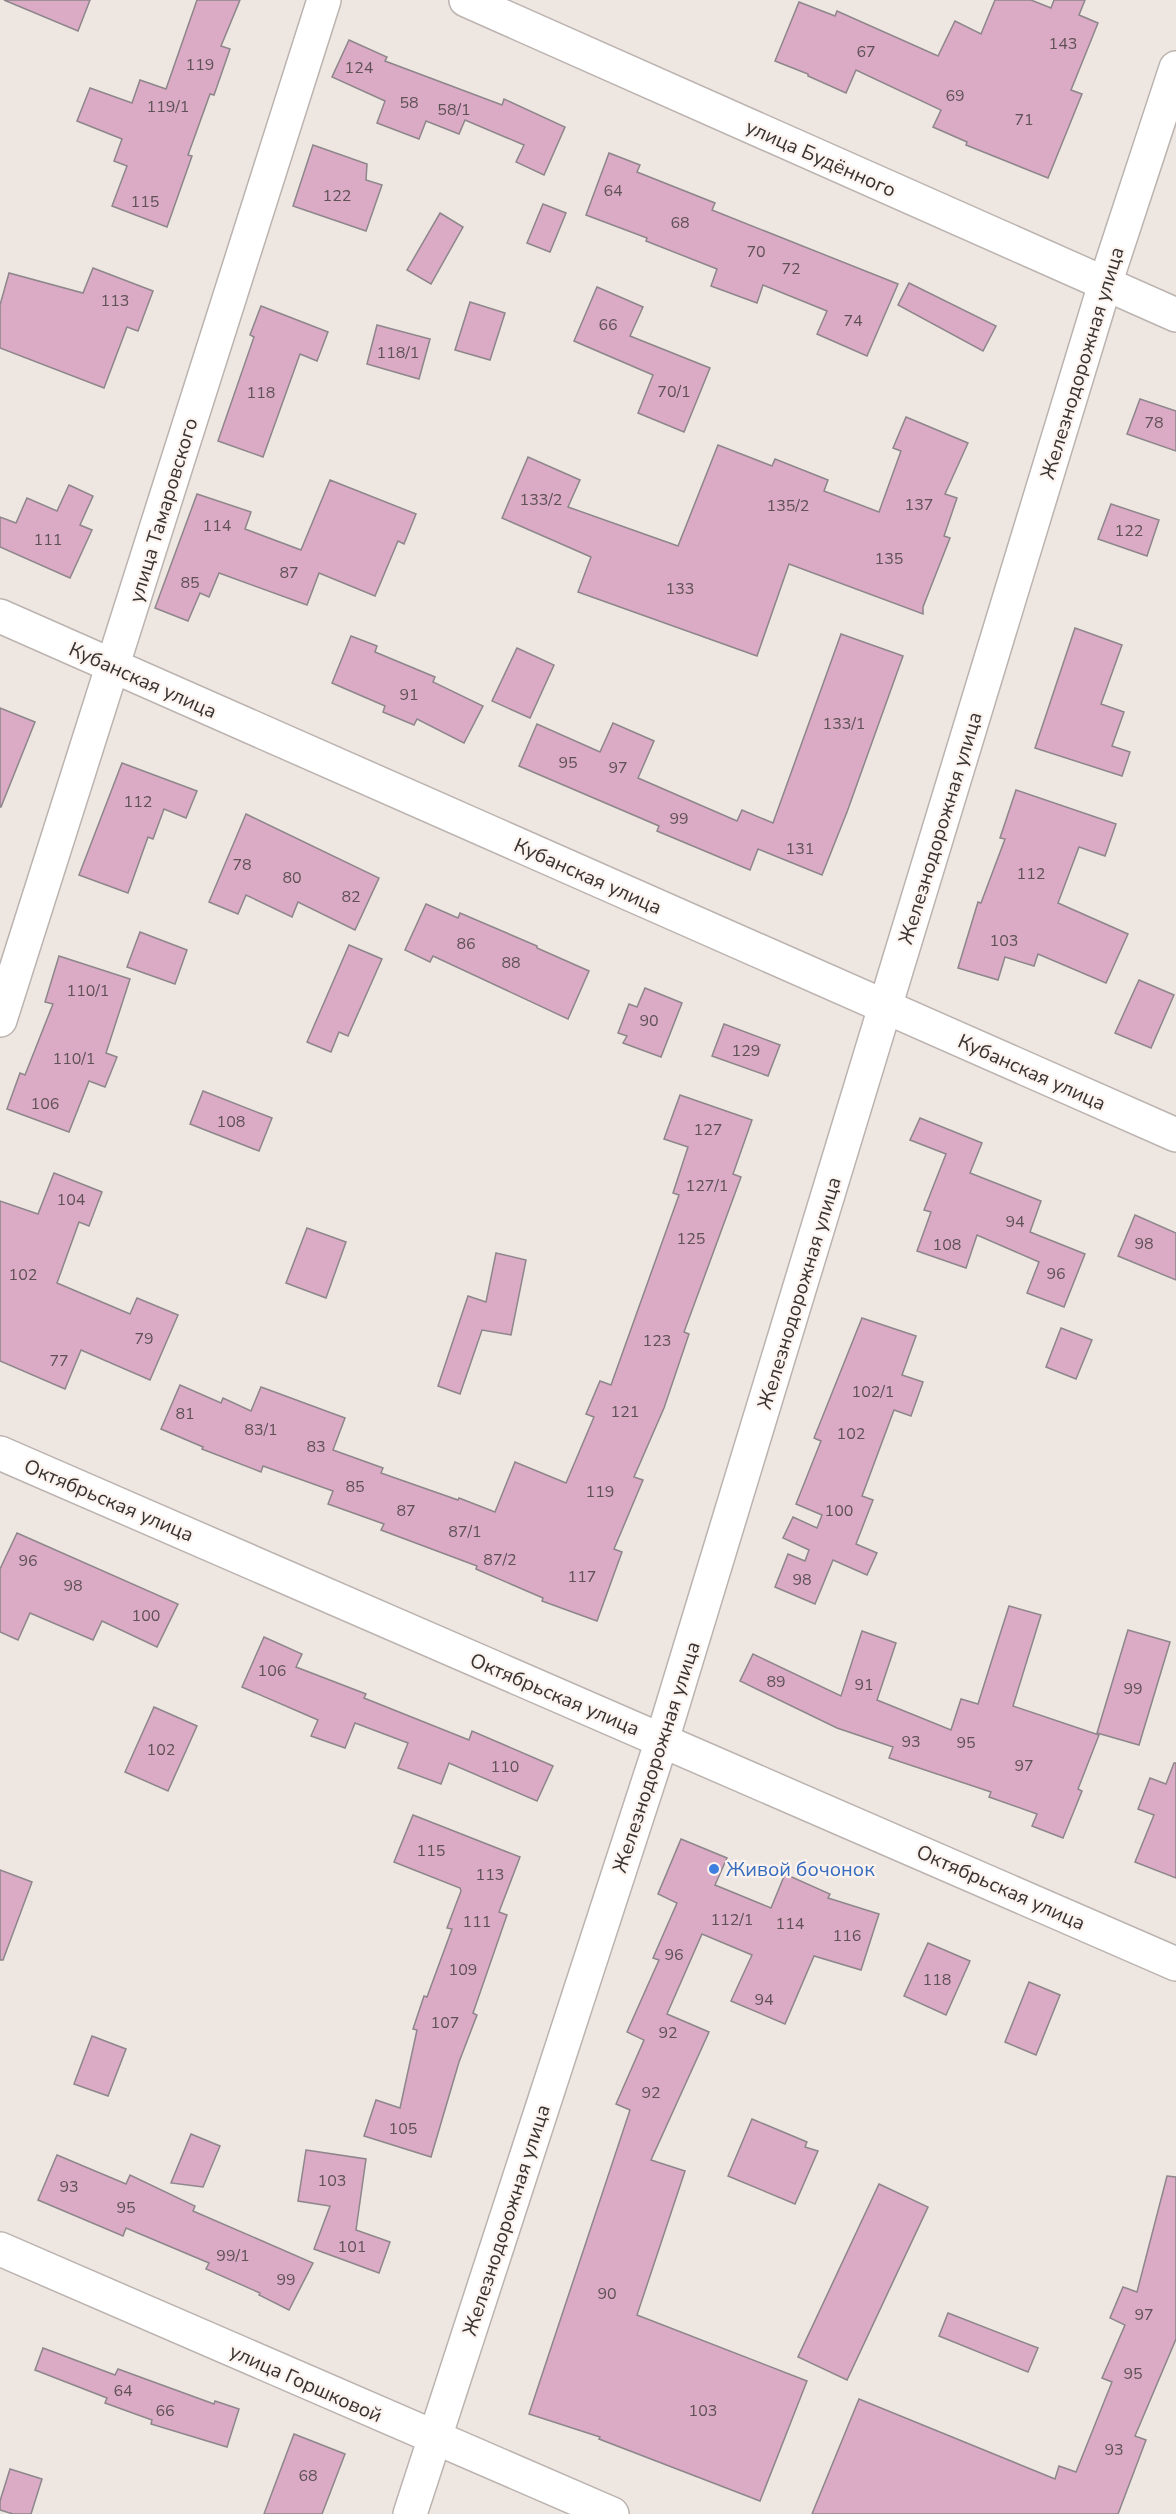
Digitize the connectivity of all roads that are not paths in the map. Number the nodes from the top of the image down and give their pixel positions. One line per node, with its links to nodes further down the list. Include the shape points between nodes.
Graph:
1 (324, 0): 7 (street, улица Тамаровского)
2 (466, 0): 4 (street, улица Будённого)
3 (1176, 68): 4 (street, Железнодорожная улица)
4 (1106, 284): 5 (street, улица Будённого); 8 (street, Железнодорожная улица)
5 (1176, 315)
6 (0, 616): 7 (street, Кубанская улица)
7 (113, 667): 8 (street, Кубанская улица); 9 (street, улица Тамаровского)
8 (886, 1008): 10 (street, Кубанская улица); 12 (street, Железнодорожная улица)
9 (0, 1020)
10 (1176, 1135)
11 (0, 1453): 12 (street, Октябрьская улица)
12 (662, 1740): 13 (street, Октябрьская улица); 15 (street, Железнодорожная улица)
13 (1176, 1964)
14 (0, 2249): 15 (street, улица Горшковой)
15 (434, 2439): 16 (street, Железнодорожная улица); 17 (street, улица Горшковой)
16 (410, 2514)
17 (612, 2514)

